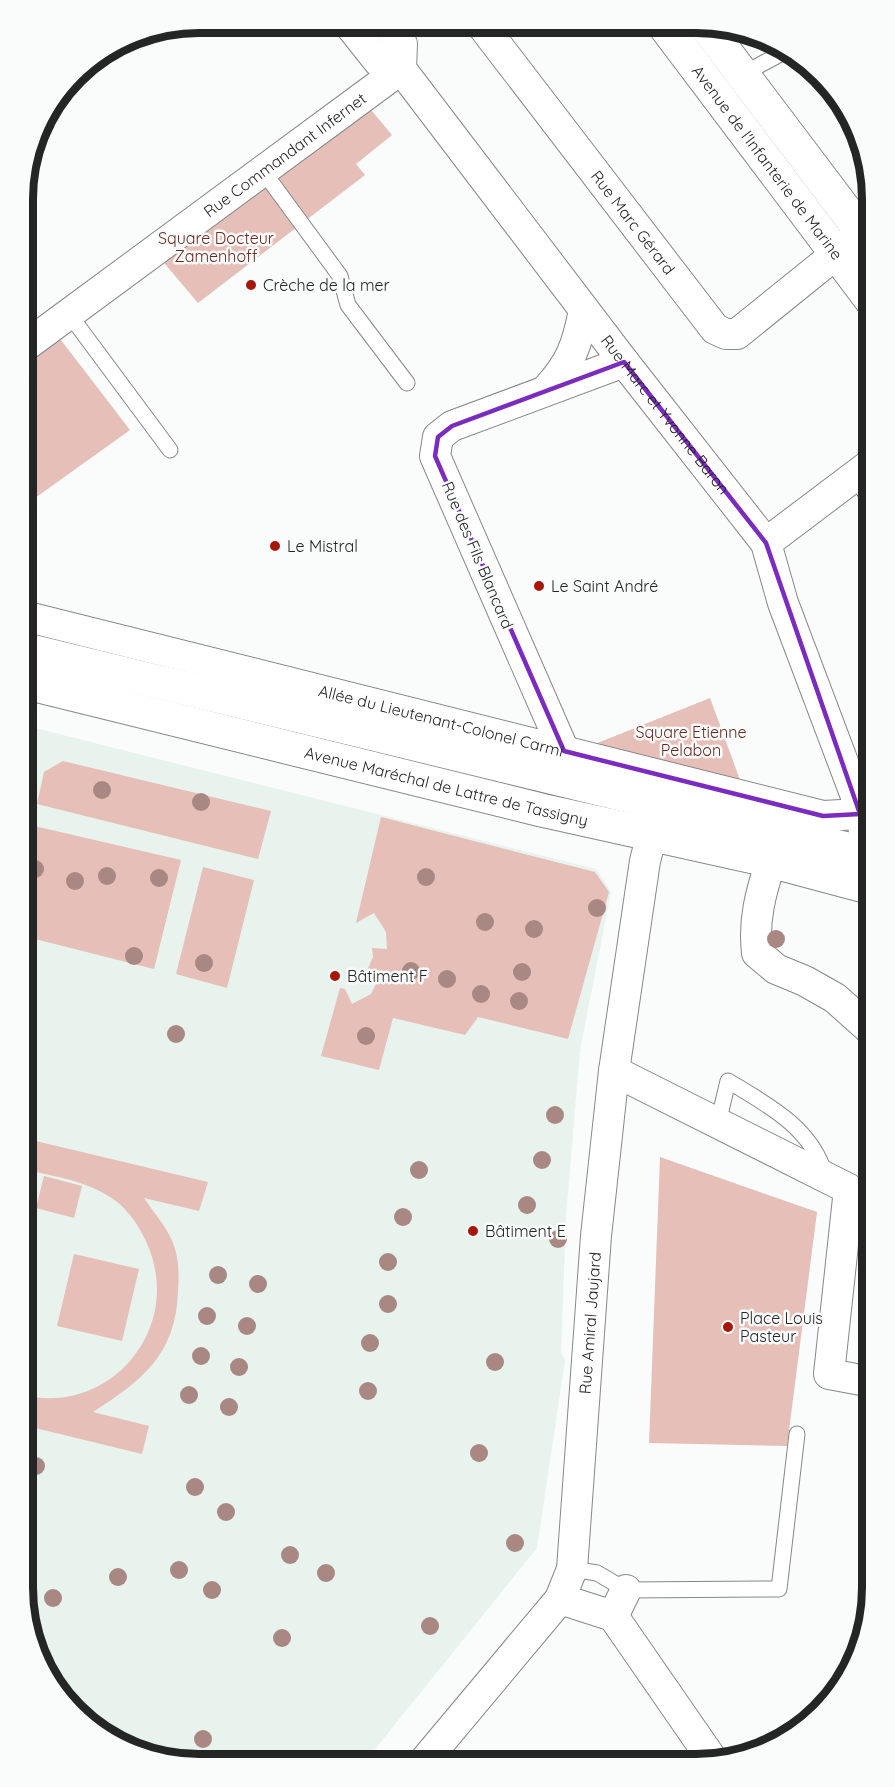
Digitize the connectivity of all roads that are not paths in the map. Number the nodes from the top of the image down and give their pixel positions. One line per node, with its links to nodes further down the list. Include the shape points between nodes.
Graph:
1 (356, 33): 7 (street, Rue Marc et Yvonne Baron, via 379,62)
2 (394, 33): 7 (street, via 402,44)
3 (488, 33): 12 (street, Rue Marc Gérard, via 715,329 737,334)
4 (669, 33): 12 (main road, Avenue de l'Infanterie de Marine)
5 (712, 34): 8 (main road, Avenue de l'Infanterie de Marine)
6 (778, 55): 8 (lane)
7 (401, 69): 9 (street, Rue Commandant Infernet); 14 (street, Rue Marc et Yvonne Baron)
8 (743, 74): 10 (main road, Avenue de l'Infanterie de Marine)
9 (263, 171): 15 (street, Rue Commandant Infernet); 18 (lane, via 340,276 348,305)
10 (862, 231)
11 (862, 242): 12 (street)
12 (837, 254): 13 (main road, Avenue de l'Infanterie de Marine)
13 (862, 288)
14 (584, 310): 17 (street, Rue Marc et Yvonne Baron); 19 (street, Rue des Fils Blancard, via 573,357)
15 (69, 314): 16 (street, Rue Commandant Infernet); 20 (lane)
16 (33, 340)
17 (624, 362): 19 (street, Rue des Fils Blancard); 22 (street, Rue Marc et Yvonne Baron)
18 (407, 383)
19 (546, 390): 26 (street, Rue des Fils Blancard, via 452,426 438,437 435,456)
20 (170, 450)
21 (862, 471): 22 (street)
22 (766, 543): 27 (street, Rue Marc et Yvonne Baron, via 783,603)
23 (33, 618): 26 (street, Allée du Lieutenant-Colonel Carmi)
24 (33, 651): 26 (main road, Avenue Maréchal de Lattre de Tassigny, via 472,756)
25 (33, 684): 30 (main road, Avenue Maréchal de Lattre de Tassigny)
26 (565, 766): 28 (street, Allée du Lieutenant-Colonel Carmi, via 823,816); 29 (main road, Avenue Maréchal de Lattre de Tassigny)
27 (862, 798)
28 (862, 800)
29 (723, 819): 30 (street); 31 (main road, Avenue Maréchal de Lattre de Tassigny)
30 (652, 834): 32 (main road, Avenue Maréchal de Lattre de Tassigny); 35 (street, Rue Amiral Jaujard)
31 (862, 852)
32 (786, 865): 33 (main road, Avenue Maréchal de Lattre de Tassigny); 34 (street, via 757,911 757,953 776,969 835,998)
33 (862, 892)
34 (862, 1023)
35 (614, 1071): 36 (street); 40 (street, Rue Amiral Jaujard, via 596,1236)
36 (717, 1123): 37 (street); 37 (lane, via 728,1081 784,1115 819,1154)
37 (826, 1178): 38 (street, via 849,1189 829,1374)
38 (862, 1380)
39 (797, 1434): 41 (lane, via 779,1589)
40 (572, 1569): 41 (lane, via 597,1573); 42 (street, Rue Amiral Jaujard)
41 (624, 1595): 42 (street); 43 (street)
42 (560, 1599): 44 (street, Rue Amiral Jaujard)
43 (709, 1753)
44 (430, 1754)

